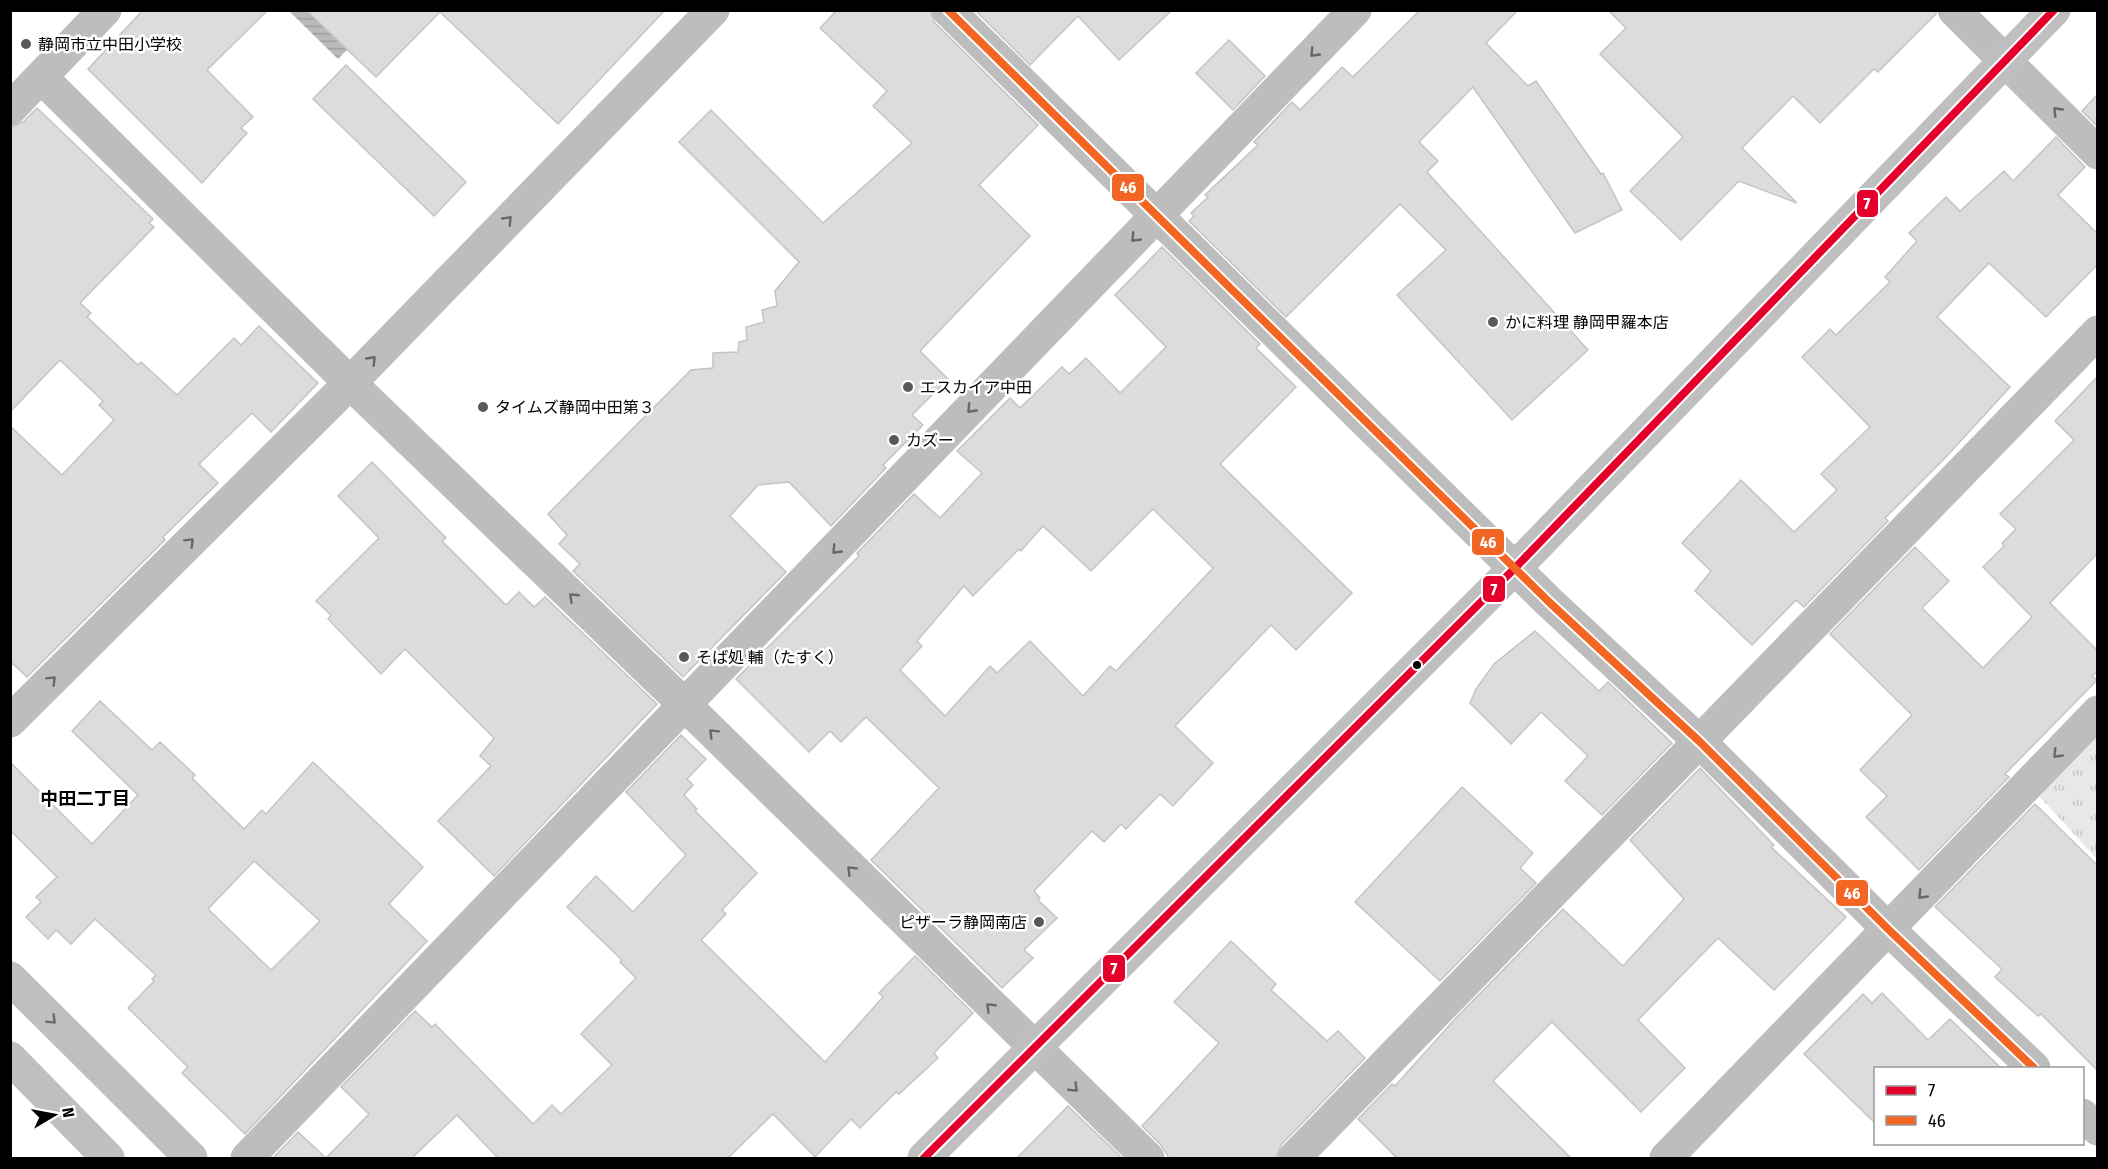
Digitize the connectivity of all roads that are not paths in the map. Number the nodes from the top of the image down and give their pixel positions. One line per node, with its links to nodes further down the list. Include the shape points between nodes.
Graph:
1 (105, 10): 8 (street)
2 (713, 10): 13 (street, one-way to 2)
3 (948, 10): 11 (street)
4 (1355, 10): 11 (street, one-way to 11)
5 (1954, 10): 7 (street)
6 (2054, 10): 7 (street)
7 (2005, 61): 10 (street, one-way to 7); 14 (street)
8 (41, 77): 9 (street); 13 (street)
9 (10, 109)
10 (2097, 153)
11 (1157, 215): 14 (street); 15 (street, one-way to 15)
12 (2097, 332): 18 (street)
13 (350, 383): 15 (street, one-way to 13); 17 (street, one-way to 13)
14 (1515, 568): 18 (street); 21 (street)
15 (686, 706): 21 (street, one-way to 15); 28 (street)
16 (2097, 712): 19 (street, one-way to 19)
17 (10, 721)
18 (1700, 742): 19 (street); 31 (street)
19 (1889, 930): 23 (street); 32 (street)
20 (10, 978): 27 (street, one-way to 27)
21 (1033, 1047): 29 (street); 30 (street, one-way to 30)
22 (10, 1058): 26 (street)
23 (2033, 1067)
24 (2084, 1117): 25 (street)
25 (2097, 1129)
26 (108, 1158)
27 (190, 1158)
28 (246, 1158)
29 (924, 1158)
30 (1148, 1158)
31 (1294, 1158)
32 (1666, 1158)

